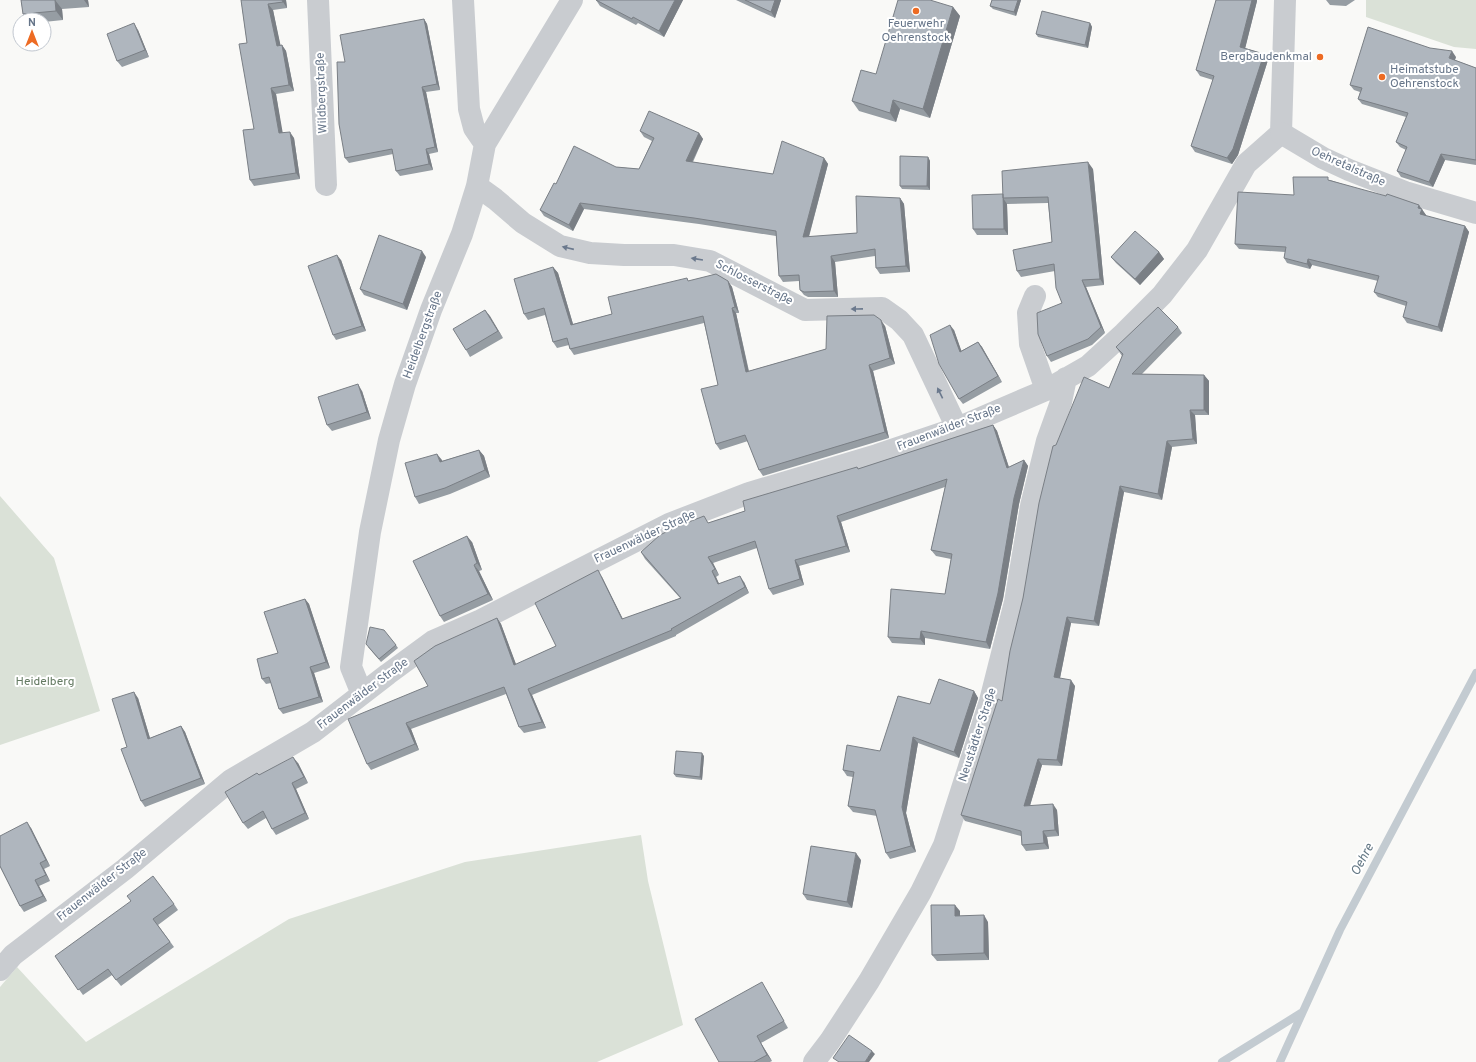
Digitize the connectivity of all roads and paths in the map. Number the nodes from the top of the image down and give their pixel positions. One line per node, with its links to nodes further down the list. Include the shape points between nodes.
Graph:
1 (318, 0): 7 (street, Wildbergstraße)
2 (463, 0): 6 (street, via 469,109 474,128)
3 (572, 0): 6 (street, Heidelbergstraße)
4 (1285, 0): 5 (street)
5 (1280, 133): 9 (street, Oehretalstraße, via 1349,170 1405,192); 11 (street, Frauenwälder Straße, via 1246,164 1197,250 1162,295 1088,366)
6 (485, 144): 8 (street, Heidelbergstraße)
7 (326, 186)
8 (477, 186): 13 (street, Schlosserstraße, one-way to 8, via 913,335 899,320 882,308 805,310 710,261 674,255 590,253 560,246 523,223); 14 (street, Heidelbergstraße, via 462,234 405,384 389,440 370,532 352,667)
9 (1476, 213)
10 (1035, 296): 12 (street, via 1028,313 1028,328 1030,344)
11 (1066, 378): 12 (street, Frauenwälder Straße); 16 (street, Neustädter Straße, via 1031,506 1015,602 990,701 944,845 921,892 869,981)
12 (1046, 390): 13 (street, Frauenwälder Straße)
13 (957, 428): 14 (street, Frauenwälder Straße, via 749,493 669,524 481,620 434,641)
14 (362, 694): 15 (street, Frauenwälder Straße, via 313,732 231,780 125,869 13,955)
15 (0, 970)
16 (814, 1062)

